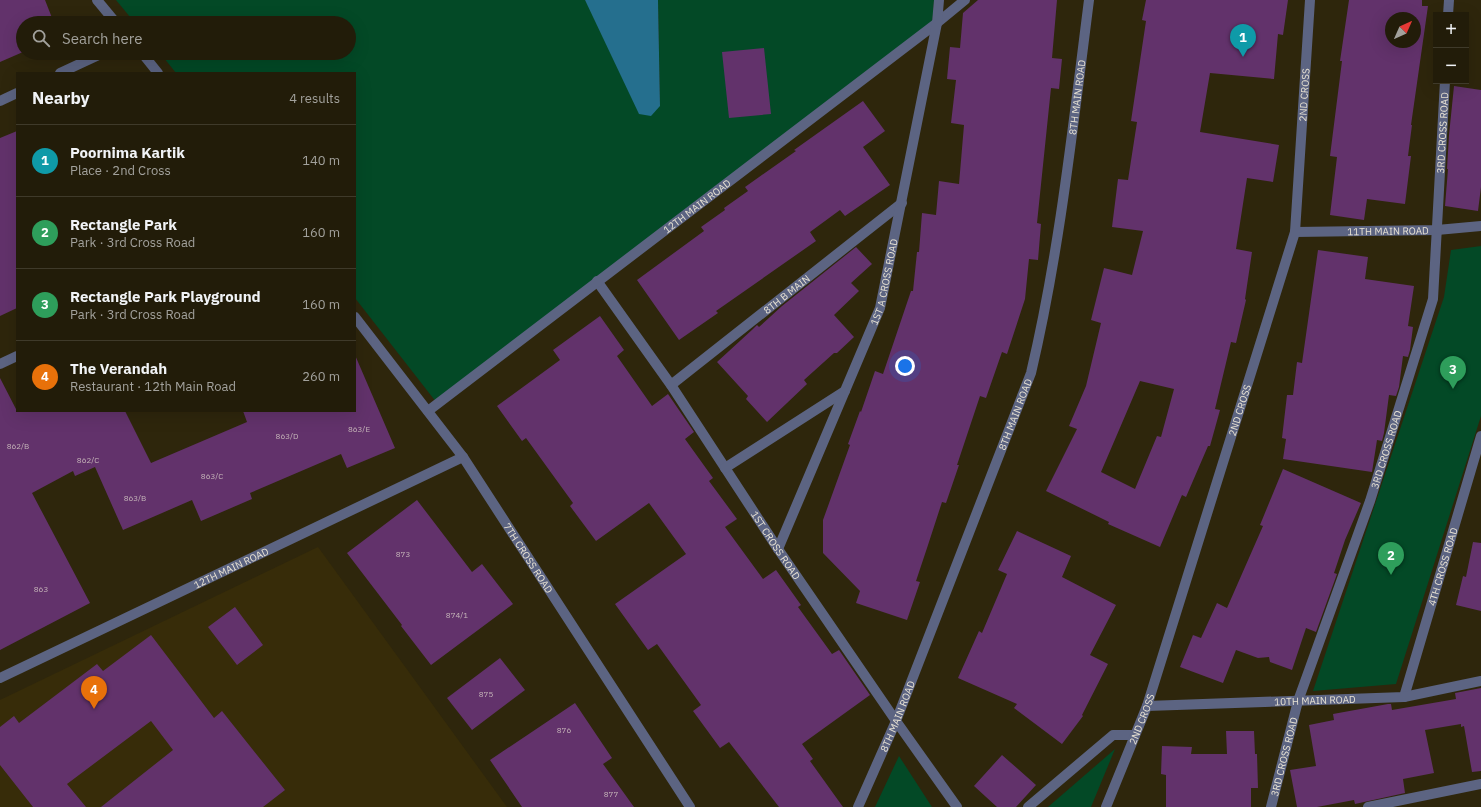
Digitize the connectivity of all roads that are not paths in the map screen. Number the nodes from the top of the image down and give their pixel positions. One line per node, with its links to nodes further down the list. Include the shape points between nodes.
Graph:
1 (97, 0): 8 (street)
2 (939, 0): 9 (street, 1ST A CROSS ROAD)
3 (965, 0): 9 (street, 12TH MAIN ROAD)
4 (1089, 0): 37 (street, 8TH MAIN ROAD, via 1060,221 1031,373)
5 (1310, 0): 20 (street, 2ND CROSS)
6 (1449, 0): 7 (street)
7 (1448, 12)
8 (110, 16)
9 (937, 23): 17 (street, 1ST A CROSS ROAD); 21 (street, 12TH MAIN ROAD)
10 (88, 60): 12 (street)
11 (148, 60): 13 (street)
12 (62, 72)
13 (157, 72)
14 (1445, 84): 19 (street, 3RD CROSS ROAD)
15 (16, 93): 16 (street)
16 (0, 101)
17 (902, 203): 25 (street, 8TH B MAIN); 26 (street, 1ST A CROSS ROAD, via 880,308)
18 (1481, 226): 19 (street, 11TH MAIN ROAD)
19 (1437, 230): 20 (street, 11TH MAIN ROAD); 35 (street, 3RD CROSS ROAD, via 1433,299 1370,501)
20 (1295, 232): 36 (street, 2ND CROSS)
21 (597, 281): 25 (street, 1ST CROSS ROAD); 27 (street, 12TH MAIN ROAD)
22 (356, 318): 27 (street, 7TH CROSS ROAD)
23 (16, 356): 24 (street)
24 (0, 364)
25 (671, 385): 30 (street, 1ST CROSS ROAD)
26 (845, 390): 30 (street); 31 (street, 1ST A CROSS ROAD)
27 (428, 411): 29 (street, 7TH CROSS ROAD)
28 (1481, 436): 34 (street, 4TH CROSS ROAD)
29 (463, 457): 32 (street, 12TH MAIN ROAD); 40 (street, 7TH CROSS ROAD)
30 (725, 468): 31 (street, 1ST CROSS ROAD)
31 (778, 549): 37 (street, 1ST CROSS ROAD)
32 (0, 678)
33 (1481, 681): 34 (street, 10TH MAIN ROAD)
34 (1404, 697): 35 (street, 10TH MAIN ROAD)
35 (1298, 701): 36 (street, 10TH MAIN ROAD); 45 (street, 3RD CROSS ROAD)
36 (1147, 706): 38 (street, 2ND CROSS)
37 (896, 721): 41 (street, 8TH MAIN ROAD); 42 (street, 1ST CROSS ROAD)
38 (1135, 735): 43 (street, via 1113,735); 44 (street, 2ND CROSS)
39 (1481, 784): 46 (street)
40 (690, 807)
41 (858, 807)
42 (957, 807)
43 (1028, 807)
44 (1106, 807)
45 (1271, 807)
46 (1368, 807)

